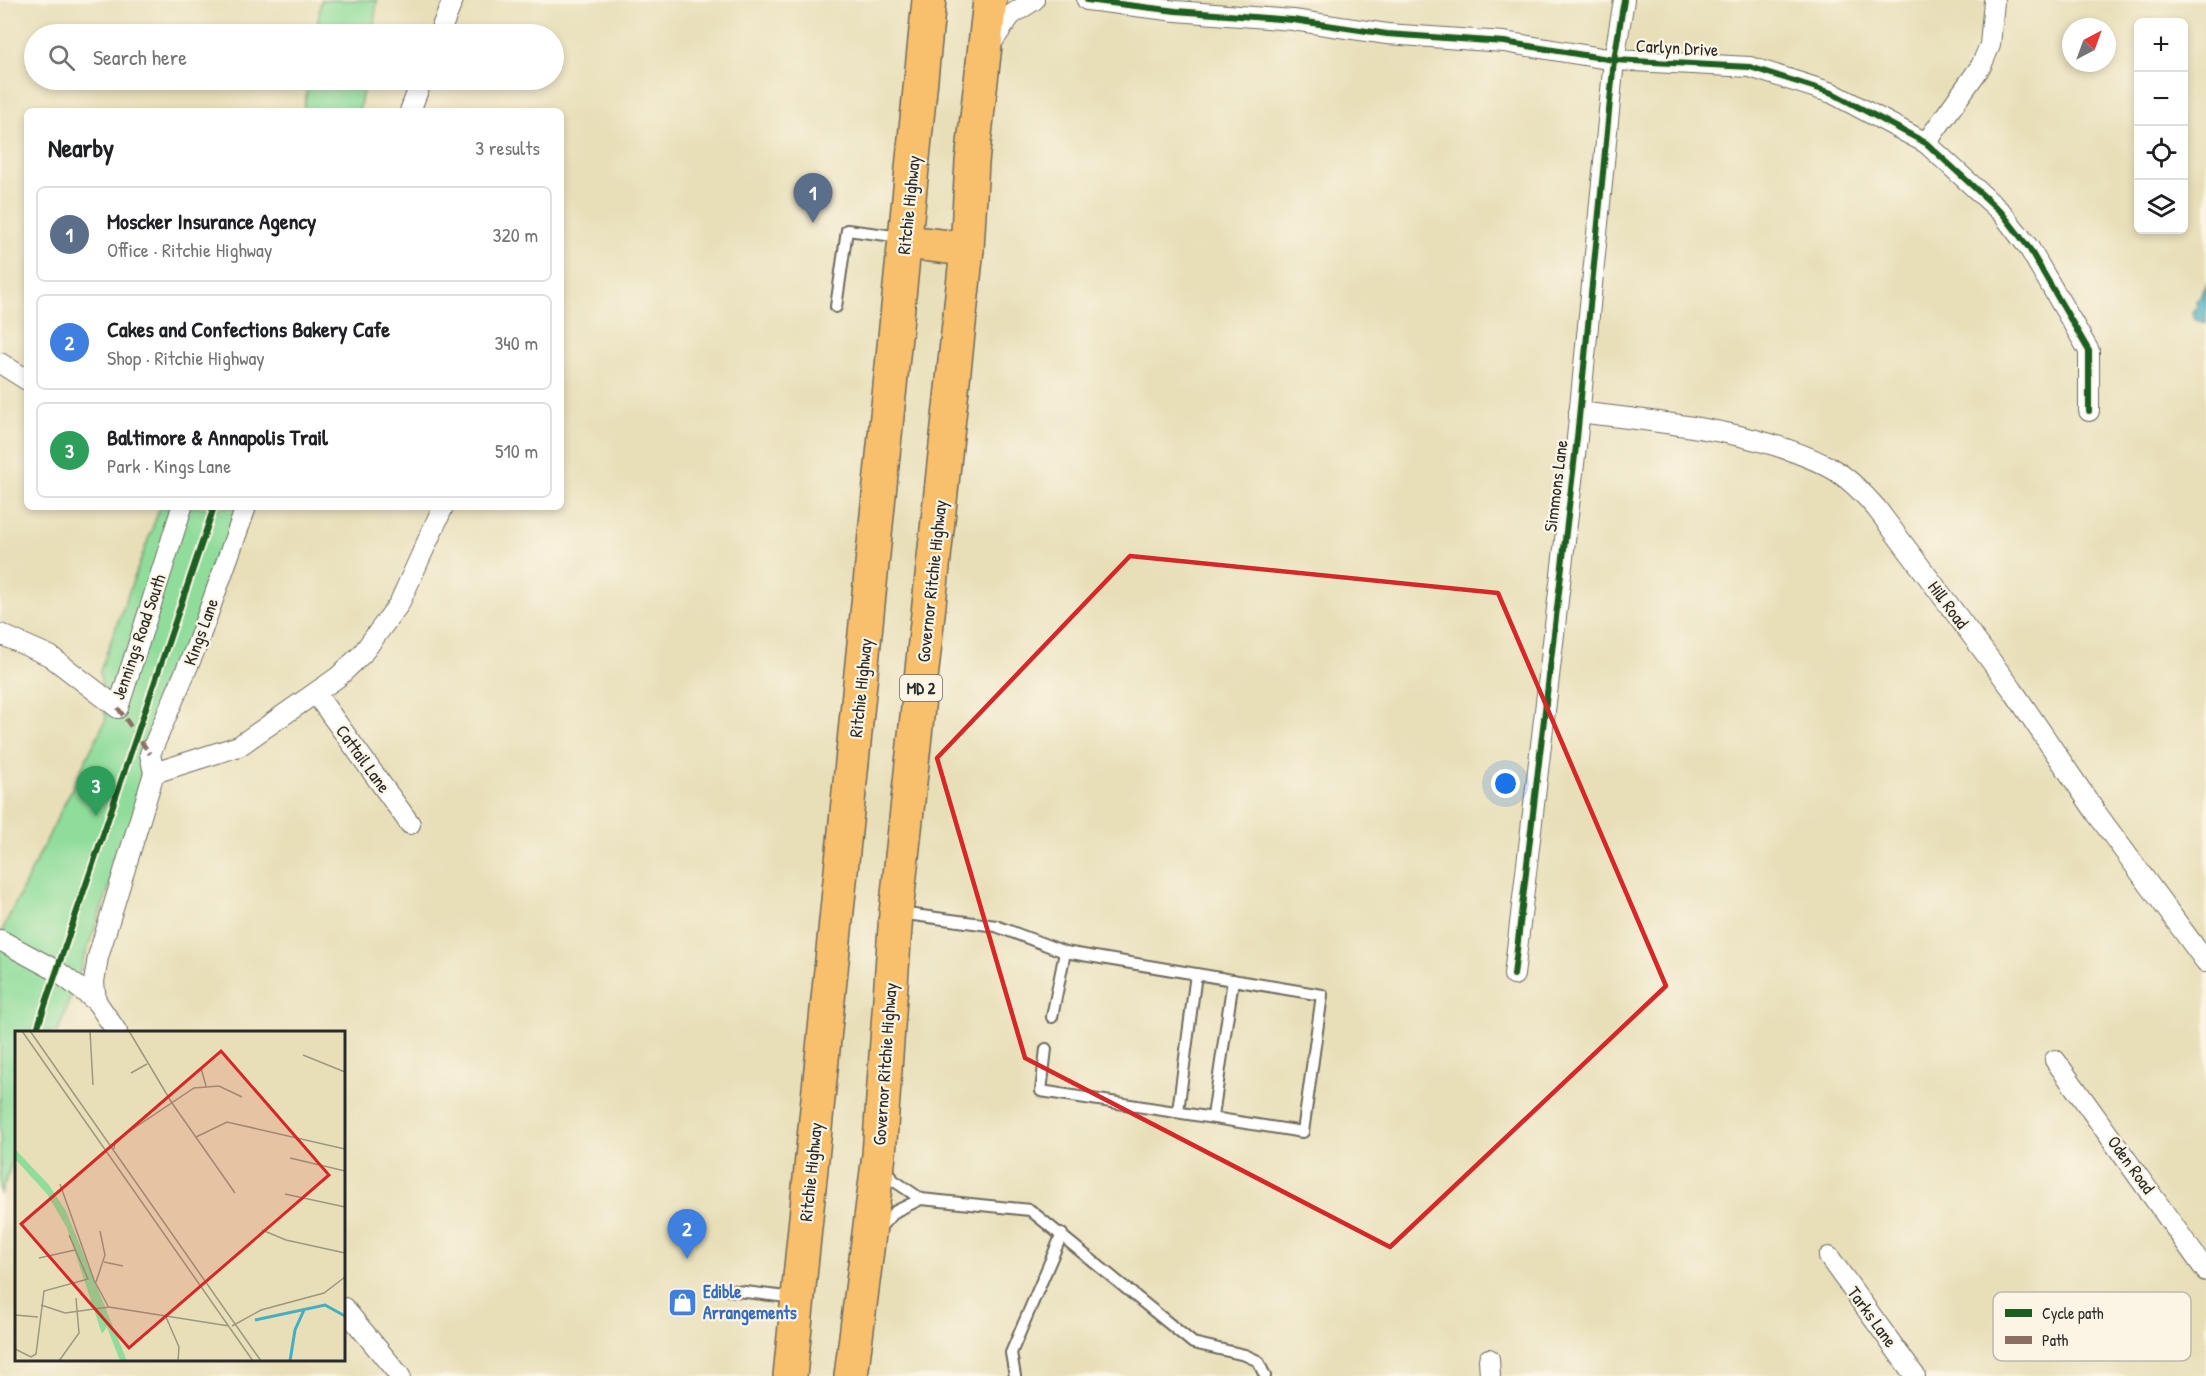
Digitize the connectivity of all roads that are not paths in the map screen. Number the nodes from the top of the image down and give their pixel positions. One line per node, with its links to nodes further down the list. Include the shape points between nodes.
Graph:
1 (453, 0): 8 (street)
2 (929, 0): 14 (highway, Ritchie Highway)
3 (990, 0): 9 (highway, Governor Ritchie Highway / MD 2)
4 (1034, 0): 9 (street, via 1011,15)
5 (1087, 0): 10 (street, Carlyn Drive, via 1293,20 1387,34 1504,42)
6 (1624, 0): 10 (street, Simmons Lane)
7 (1994, 1): 13 (street, via 1990,45 1981,66)
8 (444, 24)
9 (983, 58): 15 (highway, Governor Ritchie Highway / MD 2)
10 (1614, 60): 13 (street, Carlyn Drive, via 1750,67 1832,93); 20 (street, Simmons Lane)
11 (418, 90): 12 (street)
12 (411, 108)
13 (1926, 143): 19 (street, Carlyn Drive, via 2002,213 2029,249 2089,351)
14 (905, 239): 15 (highway); 16 (lane, via 847,230); 49 (highway, Ritchie Highway)
15 (968, 249): 28 (highway, Governor Ritchie Highway / MD 2)
16 (836, 308)
17 (0, 363): 18 (street)
18 (24, 378)
19 (2089, 411)
20 (1579, 412): 31 (street, Hill Road, via 1770,442 1830,467 1855,485 2012,689 2097,814); 33 (street, Simmons Lane)
21 (181, 510): 24 (street, Jennings Road South, via 118,708 50,656)
22 (245, 510): 26 (street, Kings Lane)
23 (442, 510): 25 (street, via 399,604 362,654)
24 (0, 634)
25 (316, 694): 26 (street, via 239,746); 27 (street, Cattail Lane)
26 (152, 763): 35 (street, Kings Lane, via 98,957)
27 (410, 824)
28 (896, 913): 30 (lane, via 996,926); 42 (highway, Governor Ritchie Highway / MD 2)
29 (0, 940): 35 (street, via 57,971)
30 (1065, 952): 32 (lane); 36 (lane)
31 (2206, 962)
32 (1196, 974): 34 (lane); 40 (lane)
33 (1514, 975)
34 (1233, 980): 41 (lane); 41 (lane, via 1322,994 1304,1132)
35 (96, 1001): 37 (street)
36 (1052, 1017)
37 (116, 1031)
38 (1046, 1049): 40 (lane, via 1041,1091)
39 (2055, 1060): 47 (street, Oden Road)
40 (1178, 1111): 41 (lane)
41 (1218, 1117)
42 (879, 1155): 43 (lane, via 893,1180); 45 (highway, Governor Ritchie Highway / MD 2)
43 (921, 1199): 44 (lane, via 1030,1210); 45 (lane, via 896,1211)
44 (1062, 1234): 54 (lane, via 1011,1353); 55 (lane, via 1193,1343 1245,1355 1258,1361)
45 (868, 1238): 53 (highway, Governor Ritchie Highway / MD 2)
46 (1829, 1257): 56 (street, Tarks Lane)
47 (2206, 1271)
48 (728, 1290): 49 (lane)
49 (798, 1299): 52 (highway, Ritchie Highway)
50 (345, 1309): 51 (street)
51 (400, 1376)
52 (790, 1376)
53 (851, 1376)
54 (1015, 1376)
55 (1265, 1376)
56 (1915, 1376)

